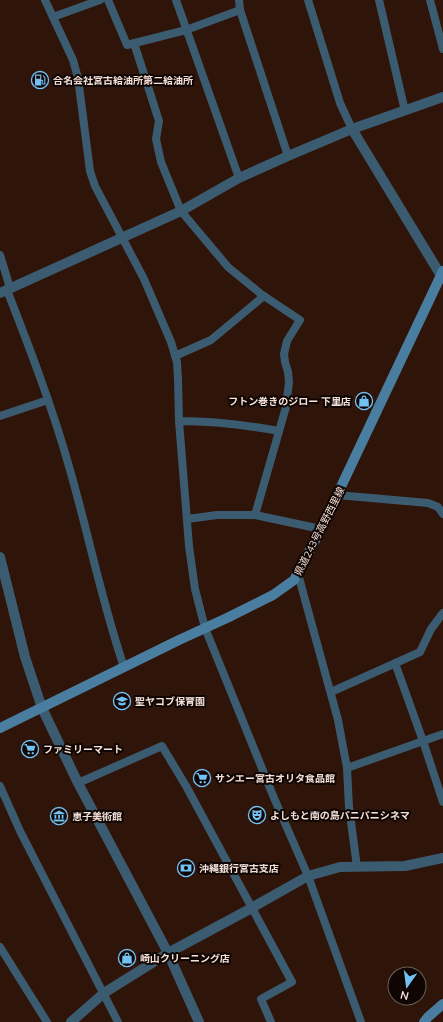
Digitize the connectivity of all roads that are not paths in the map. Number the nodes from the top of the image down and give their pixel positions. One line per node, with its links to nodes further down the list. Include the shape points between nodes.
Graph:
1 (45, 0): 10 (street)
2 (100, 0): 10 (street)
3 (108, 0): 12 (street, via 127,45)
4 (176, 0): 11 (street)
5 (239, 0): 9 (street)
6 (308, 0): 16 (street, via 340,103)
7 (379, 0): 15 (street)
8 (430, 0): 13 (street)
9 (240, 10): 11 (street); 17 (street)
10 (53, 16): 20 (street, via 73,60 78,78 90,172)
11 (186, 30): 12 (street); 18 (street)
12 (134, 43): 19 (street, via 159,121 156,139 161,162)
13 (443, 49)
14 (443, 97): 15 (street)
15 (405, 111): 16 (street)
16 (352, 129): 17 (street); 22 (street)
17 (288, 156): 18 (street)
18 (239, 178): 19 (street)
19 (181, 211): 20 (street); 24 (street, via 228,267)
20 (122, 237): 23 (street); 25 (street, via 144,279)
21 (0, 255): 23 (street)
22 (442, 275): 30 (main road, 県道243号高野西里線)
23 (6, 290): 26 (street)
24 (264, 296): 25 (street, via 211,340); 29 (street, via 300,320 287,341 284,354 289,382 286,407)
25 (175, 356): 28 (street)
26 (48, 400): 27 (street); 40 (street, via 71,471 100,591)
27 (0, 416)
28 (179, 421): 29 (street, via 200,421); 33 (street)
29 (279, 431): 32 (street)
30 (337, 495): 31 (street, via 428,503 438,507); 34 (main road, 県道243号高野西里線)
31 (443, 514)
32 (255, 515): 33 (street, via 217,515); 34 (street)
33 (187, 519): 38 (street, via 195,588)
34 (321, 529): 36 (main road, 県道243号高野西里線)
35 (0, 558): 42 (street, via 25,656)
36 (298, 574): 38 (main road, 県道243号高野西里線, via 294,580 273,595); 41 (street)
37 (443, 613): 39 (street, via 420,652)
38 (205, 628): 40 (main road, 県道243号高野西里線); 52 (street)
39 (395, 663): 41 (street); 45 (street)
40 (124, 667): 42 (main road, 県道243号高野西里線)
41 (331, 692): 46 (street)
42 (42, 708): 43 (main road, 県道243号高野西里線); 47 (street)
43 (0, 728)
44 (443, 734): 45 (street)
45 (423, 741): 46 (street); 49 (street)
46 (347, 768): 51 (street)
47 (78, 783): 53 (street, via 162,746); 55 (street)
48 (0, 786): 56 (street)
49 (443, 802)
50 (443, 858): 51 (street, via 405,866)
51 (357, 867): 52 (street, via 340,867)
52 (308, 876): 53 (street); 63 (street)
53 (251, 908): 55 (street); 62 (street, via 292,982 261,999)
54 (0, 947): 58 (street)
55 (168, 953): 56 (street); 61 (street)
56 (104, 993): 59 (street); 60 (street)
57 (443, 1004): 64 (main road)
58 (47, 1022)
59 (71, 1022)
60 (118, 1022)
61 (199, 1022)
62 (271, 1022)
63 (361, 1022)
64 (424, 1022)

